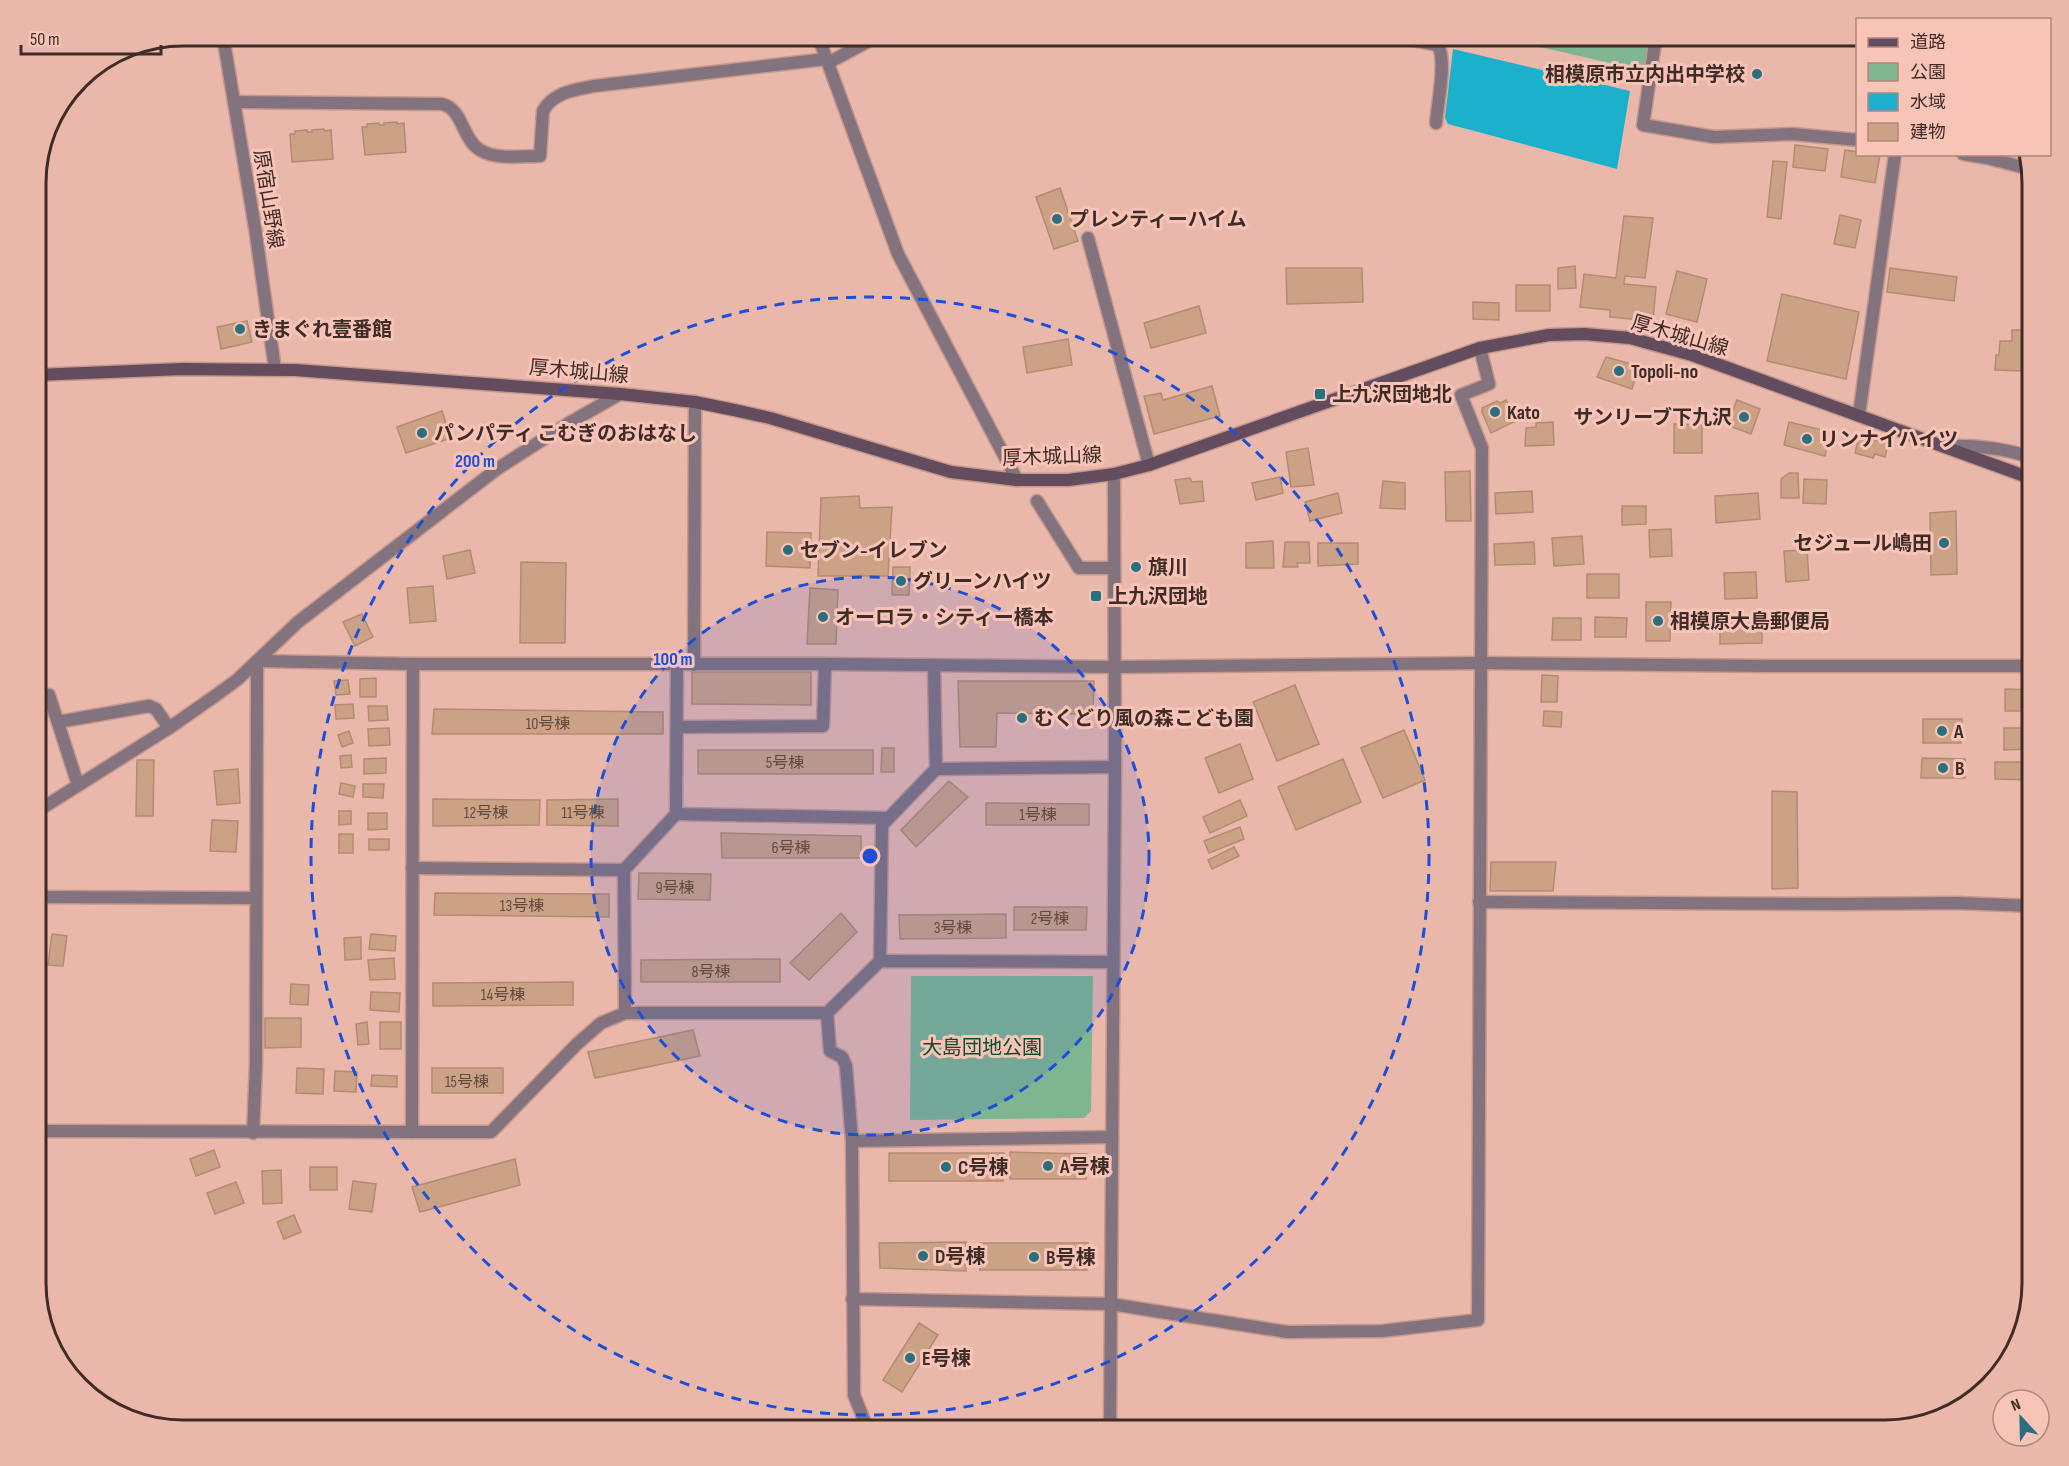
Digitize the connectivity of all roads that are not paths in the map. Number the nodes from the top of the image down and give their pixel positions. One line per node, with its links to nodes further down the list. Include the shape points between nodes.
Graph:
1 (1438, 46): 8 (street, via 1442,61)
2 (1655, 46): 9 (street, via 1643,125 1714,137 1792,134)
3 (225, 47): 7 (street, 原宿山野線)
4 (822, 47): 6 (street)
5 (856, 47): 6 (street)
6 (827, 61): 7 (street, via 564,92 543,111 540,156 481,150 467,139 452,109 442,104); 25 (street, via 898,254)
7 (234, 102): 15 (street, 原宿山野線)
8 (1436, 123)
9 (1856, 140)
10 (1895, 156): 19 (street)
11 (1975, 156): 12 (street)
12 (2021, 168)
13 (1088, 238): 22 (street)
14 (1480, 348): 19 (main road, 厚木城山線, via 1549,335 1630,338 1692,355); 22 (main road, 厚木城山線); 29 (street, via 1489,384 1461,395 1481,444)
15 (275, 369): 16 (main road, 厚木城山線); 17 (main road, 厚木城山線)
16 (47, 375)
17 (621, 394): 18 (main road, 厚木城山線); 28 (street, via 497,469 298,622)
18 (695, 402): 25 (main road, 厚木城山線, via 770,418 951,472); 32 (street)
19 (1859, 415): 20 (main road, 厚木城山線)
20 (1945, 446): 21 (street, via 1993,447); 24 (main road, 厚木城山線)
21 (2022, 454)
22 (1149, 465): 23 (main road, 厚木城山線)
23 (1114, 474): 25 (main road, 厚木城山線, via 1068,480); 27 (street)
24 (2022, 475)
25 (1017, 480)
26 (1037, 501): 27 (street, via 1079,568)
27 (1114, 568): 36 (street)
28 (257, 661): 30 (street); 40 (street); 50 (street)
29 (1481, 663): 35 (street); 36 (street); 51 (street)
30 (413, 664): 31 (street); 47 (street)
31 (676, 664): 32 (street); 39 (street)
32 (694, 664): 33 (street)
33 (825, 664): 34 (street); 39 (street, via 823,726)
34 (934, 666): 36 (street); 42 (street)
35 (2022, 666)
36 (1114, 667): 41 (street)
37 (50, 695): 38 (street)
38 (58, 722): 40 (street, via 149,706 156,709); 43 (street)
39 (677, 727): 45 (street)
40 (169, 728): 43 (street)
41 (1115, 767): 42 (street); 54 (street)
42 (936, 769): 46 (street)
43 (78, 785): 44 (street)
44 (47, 805)
45 (676, 814): 46 (street); 48 (street)
46 (888, 818): 53 (street, via 882,825)
47 (412, 868): 48 (street); 58 (street)
48 (624, 870): 55 (street)
49 (47, 897): 50 (street)
50 (255, 898): 59 (street)
51 (1479, 902): 52 (street); 63 (street, via 1478,1320 1382,1331 1287,1332)
52 (2022, 906)
53 (879, 961): 54 (street); 56 (street)
54 (1113, 962): 60 (street)
55 (625, 1013): 56 (street); 58 (street, via 601,1023 577,1044 491,1132)
56 (827, 1013): 61 (street, via 830,1051 842,1057 846,1066)
57 (47, 1131): 59 (street)
58 (412, 1132): 59 (street)
59 (253, 1133)
60 (1112, 1137): 61 (street); 63 (street)
61 (852, 1141): 62 (street)
62 (852, 1299): 63 (street); 64 (street, via 854,1395)
63 (1111, 1304): 65 (street)
64 (864, 1420)
65 (1110, 1420)

